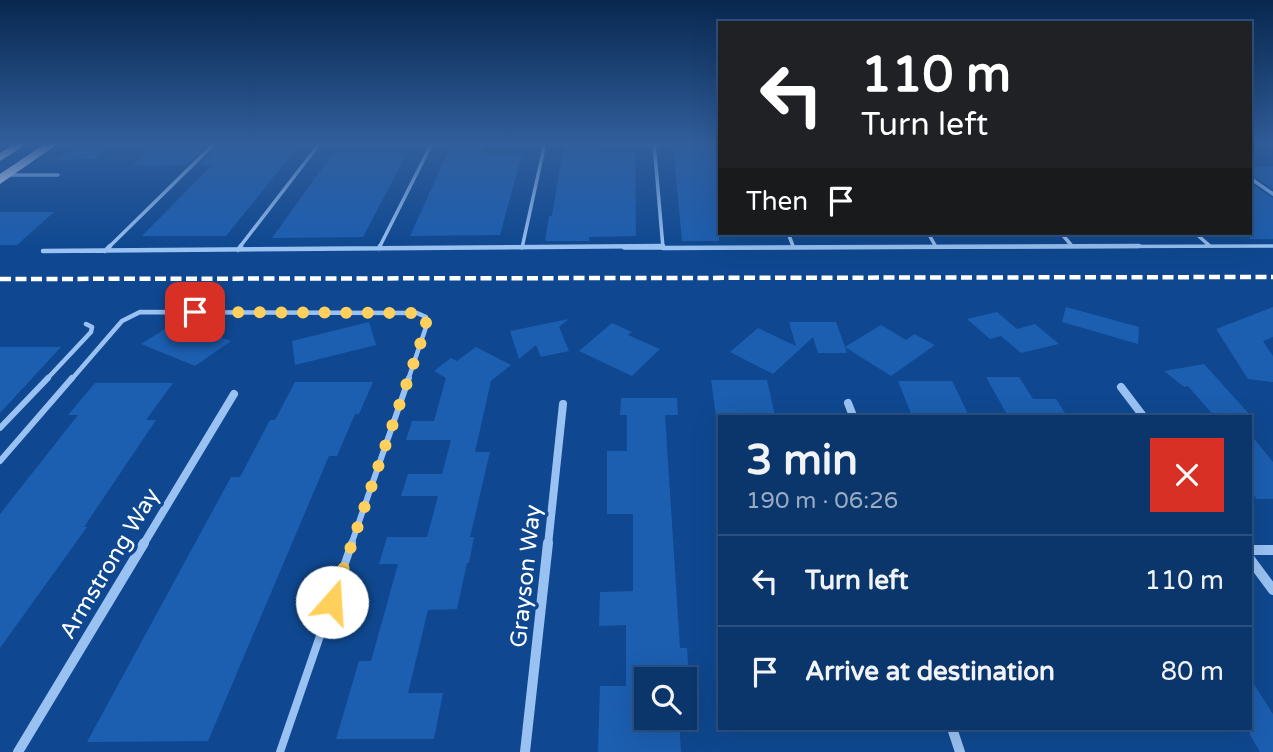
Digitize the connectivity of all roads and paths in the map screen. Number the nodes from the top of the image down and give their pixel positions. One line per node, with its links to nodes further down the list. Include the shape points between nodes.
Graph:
1 (179, 178): 22 (lane)
2 (293, 178): 19 (lane)
3 (415, 178): 20 (lane)
4 (537, 178): 18 (lane)
5 (657, 178): 17 (lane)
6 (1252, 179): 7 (lane)
7 (1273, 194)
8 (790, 235): 12 (lane)
9 (929, 235): 15 (lane)
10 (1062, 235): 16 (lane)
11 (1197, 235): 13 (lane)
12 (793, 246): 15 (lane); 17 (lane)
13 (1210, 246): 14 (lane); 16 (lane)
14 (1273, 246)
15 (936, 247): 16 (lane)
16 (1073, 247)
17 (663, 248): 18 (lane)
18 (522, 249): 20 (lane)
19 (238, 250): 20 (lane); 22 (lane)
20 (379, 250)
21 (43, 251): 22 (lane)
22 (105, 251)
23 (86, 324): 30 (lane, via 91,332)
24 (1121, 387): 29 (street)
25 (234, 394): 37 (street, Armstrong Way)
26 (848, 403): 28 (street)
27 (563, 404): 39 (street, Grayson Way)
28 (853, 415)
29 (1142, 415)
30 (0, 428)
31 (0, 461): 38 (lane, via 122,321 140,312 417,313 426,317)
32 (1252, 550): 33 (street)
33 (1273, 550)
34 (1252, 562): 35 (street)
35 (1273, 590)
36 (953, 730): 40 (street)
37 (18, 752)
38 (280, 752)
39 (525, 752)
40 (960, 752)

